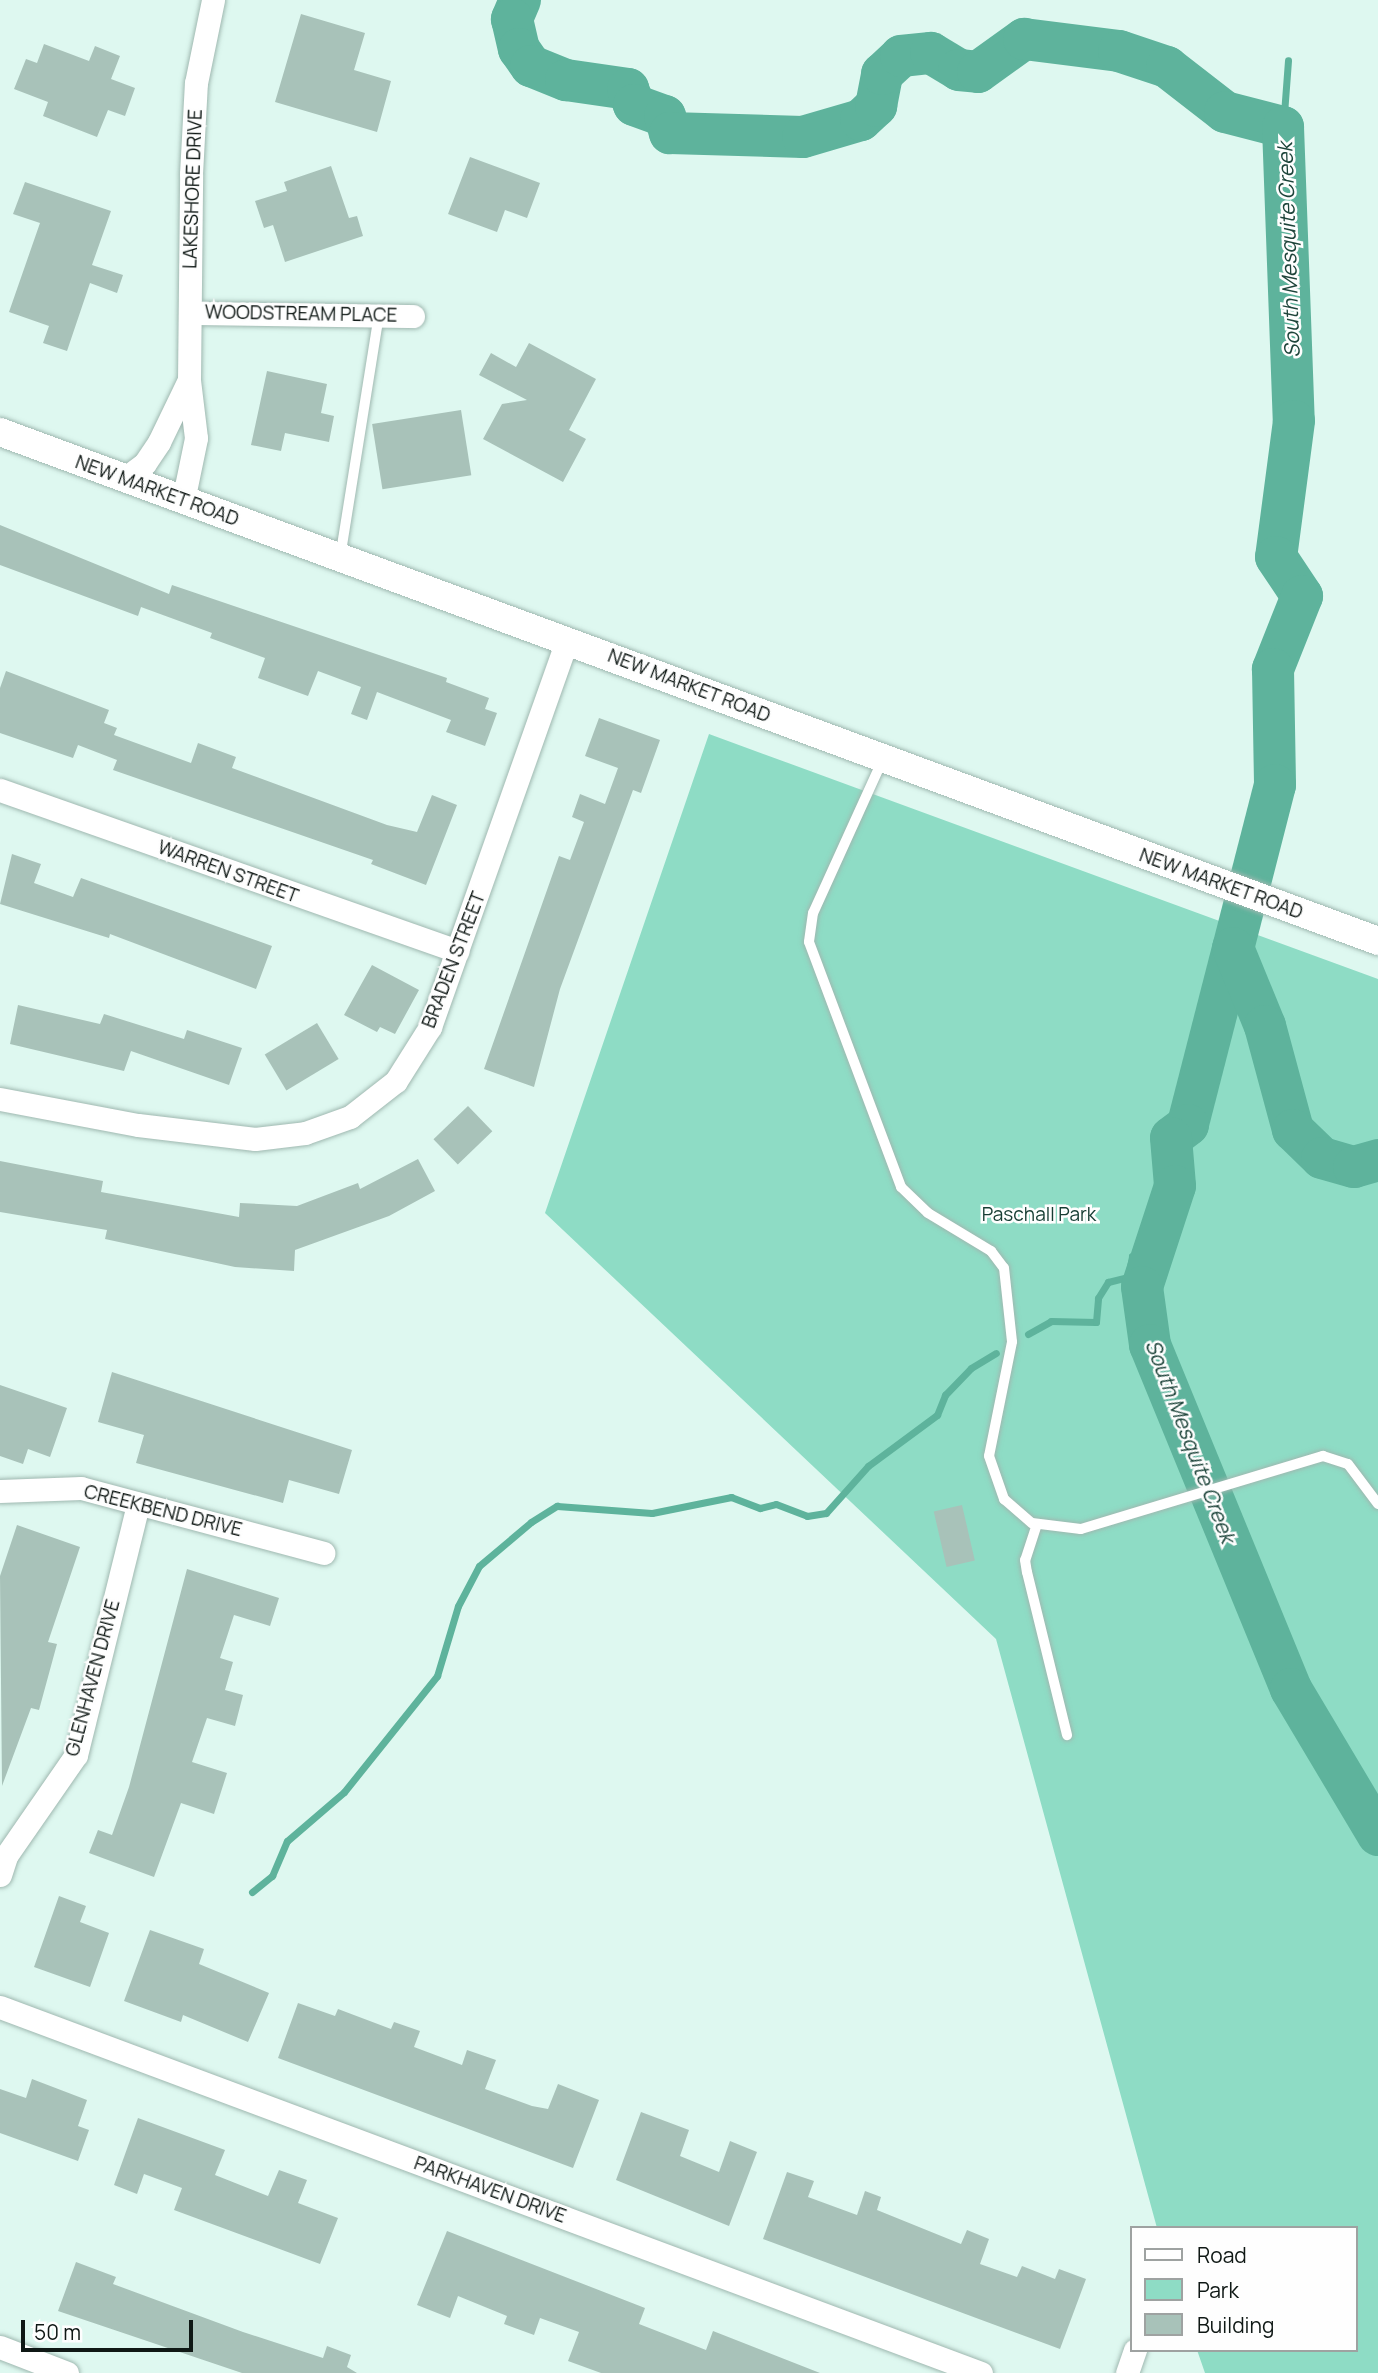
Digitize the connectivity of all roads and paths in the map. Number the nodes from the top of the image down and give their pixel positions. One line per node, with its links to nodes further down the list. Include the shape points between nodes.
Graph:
1 (213, 0): 2 (street, LAKESHORE DRIVE, via 196,83)
2 (190, 313): 3 (street, WOODSTREAM PLACE); 5 (street, LAKESHORE DRIVE)
3 (379, 315): 4 (street, WOODSTREAM PLACE); 9 (lane)
4 (413, 316)
5 (188, 380): 7 (street, LAKESHORE DRIVE, via 159,442 145,463); 8 (street, LAKESHORE DRIVE, via 196,438)
6 (0, 432): 7 (street, NEW MARKET ROAD)
7 (124, 478): 8 (street, NEW MARKET ROAD)
8 (183, 501): 9 (street, NEW MARKET ROAD)
9 (340, 558): 10 (street, NEW MARKET ROAD)
10 (567, 640): 11 (street, NEW MARKET ROAD); 14 (street, BRADEN STREET)
11 (883, 759): 13 (street, NEW MARKET ROAD); 19 (lane, via 813,914 809,942 901,1187 929,1213 991,1251 1004,1268 1012,1342 989,1456 1004,1499)
12 (0, 790): 14 (street, WARREN STREET)
13 (1378, 941)
14 (458, 951): 15 (street, BRADEN STREET, via 430,1027 396,1081 350,1118 305,1133 255,1139 138,1125)
15 (0, 1099)
16 (0, 1491): 17 (street, CREEKBEND DRIVE, via 81,1488)
17 (138, 1504): 20 (street, CREEKBEND DRIVE); 22 (street, GLENHAVEN DRIVE, via 76,1755)
18 (1378, 1504): 19 (lane, via 1349,1464 1323,1456 1100,1526 1065,1531)
19 (1037, 1524): 21 (lane, via 1025,1560)
20 (324, 1553)
21 (1067, 1735)
22 (6, 1847): 23 (street, GLENHAVEN DRIVE)
23 (0, 1875)
24 (0, 2007): 28 (street, PARKHAVEN DRIVE)
25 (0, 2347): 27 (street)
26 (1134, 2352): 29 (street)
27 (67, 2373)
28 (981, 2373)
29 (1128, 2373)

